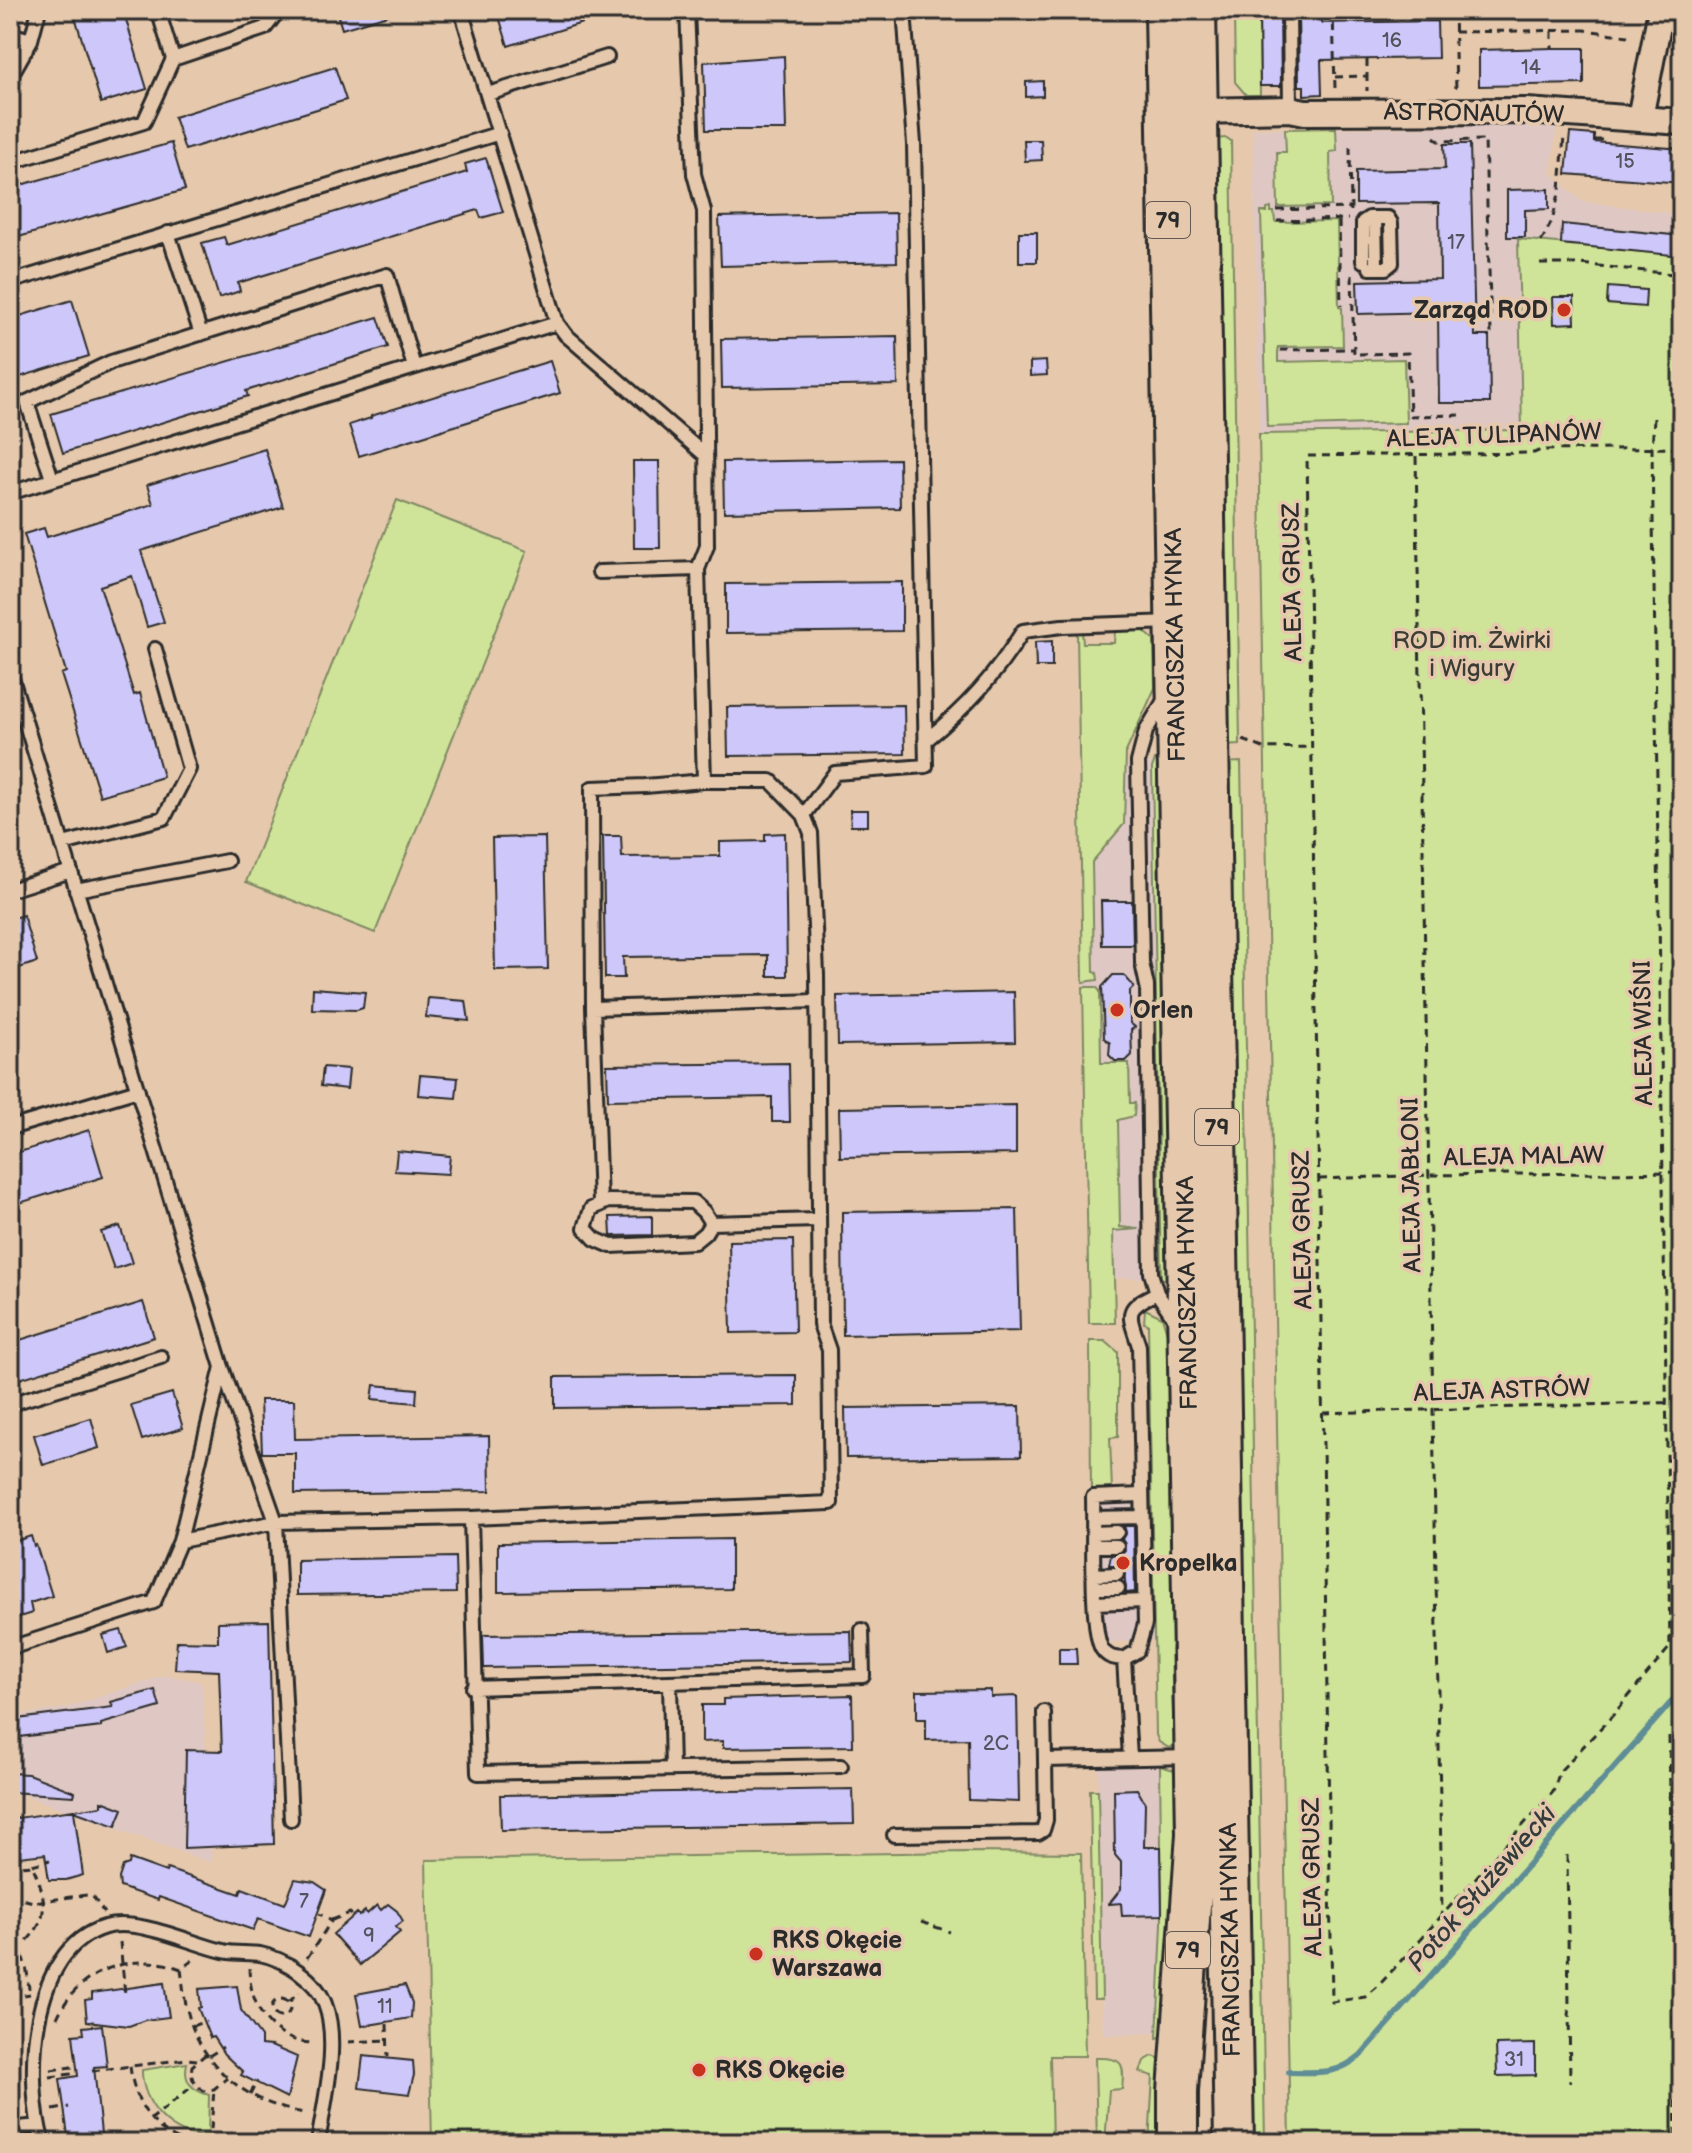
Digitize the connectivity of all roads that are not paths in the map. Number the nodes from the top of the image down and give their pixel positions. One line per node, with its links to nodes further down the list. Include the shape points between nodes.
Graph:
1 (39, 10): 12 (lane)
2 (158, 10): 14 (lane)
3 (279, 10): 14 (lane, via 265,28)
4 (461, 10): 16 (lane)
5 (687, 10): 29 (lane, via 694,174 704,211)
6 (904, 10): 38 (lane, via 914,144)
7 (1165, 10): 34 (main road, FRANCISZKA HYNKA / 79)
8 (1196, 10): 18 (main road, FRANCISZKA HYNKA / 79)
9 (1289, 10): 17 (lane)
10 (1661, 10): 19 (street)
11 (10, 34): 12 (lane)
12 (31, 40): 15 (lane)
13 (607, 57): 16 (lane)
14 (173, 59): 22 (lane, via 144,122)
15 (10, 77)
16 (488, 94): 21 (lane)
17 (1290, 109): 18 (street, ASTRONAUTÓW); 19 (street, ASTRONAUTÓW, via 1527,111)
18 (1198, 111): 88 (main road, FRANCISZKA HYNKA / 79)
19 (1640, 118): 20 (street, ASTRONAUTÓW)
20 (1682, 122)
21 (500, 133): 23 (lane); 26 (lane)
22 (12, 162)
23 (168, 233): 25 (lane); 27 (lane)
24 (1370, 264): 24 (lane, via 1371,226 1388,218 1392,263 1386,268)
25 (10, 282)
26 (557, 323): 28 (lane); 29 (lane)
27 (201, 334): 28 (lane, via 387,275); 30 (lane, via 111,362 27,402)
28 (414, 367): 30 (lane)
29 (705, 455): 32 (lane, via 707,546)
30 (52, 479): 31 (lane)
31 (10, 493)
32 (698, 569): 33 (lane); 39 (lane)
33 (599, 572)
34 (1175, 622): 37 (main road, FRANCISZKA HYNKA / 79); 38 (lane, via 1023,631 970,701)
35 (155, 649): 41 (lane, via 189,769 164,818)
36 (10, 672): 41 (lane)
37 (1176, 681): 53 (lane, via 1146,731 1138,762 1151,1273); 54 (main road, FRANCISZKA HYNKA / 79)
38 (925, 741): 40 (lane, via 926,766 835,773)
39 (704, 781): 40 (lane, via 771,781); 47 (lane, via 592,788)
40 (804, 815): 46 (lane, via 811,833)
41 (63, 844): 43 (lane)
42 (227, 861): 45 (lane)
43 (71, 871): 44 (lane); 45 (lane)
44 (10, 890)
45 (76, 890): 48 (lane)
46 (817, 1001): 47 (lane); 51 (lane)
47 (593, 1008): 50 (lane)
48 (138, 1090): 49 (lane); 56 (lane)
49 (10, 1128)
50 (600, 1203): 52 (lane, via 693,1202); 52 (lane, via 591,1209 585,1228 611,1246 694,1242)
51 (818, 1220): 52 (lane); 60 (lane, via 820,1324 829,1350 831,1503)
52 (711, 1223)
53 (1157, 1293): 54 (lane); 58 (lane, via 1130,1311 1139,1346)
54 (1188, 1339): 76 (main road, FRANCISZKA HYNKA / 79)
55 (161, 1357): 57 (lane)
56 (222, 1367): 62 (lane); 65 (lane)
57 (10, 1404)
58 (1141, 1495): 59 (lane); 61 (lane, via 1093,1497)
59 (1142, 1517): 61 (lane); 68 (lane)
60 (471, 1518): 62 (lane); 74 (lane)
61 (1094, 1518): 63 (lane)
62 (276, 1522): 65 (lane); 81 (lane)
63 (1094, 1539): 64 (lane); 66 (lane)
64 (1117, 1539)
65 (180, 1541): 71 (lane, via 154,1602)
66 (1095, 1581): 67 (lane); 69 (lane)
67 (1118, 1581)
68 (1144, 1601): 69 (lane); 72 (lane, via 1141,1640 1137,1651)
69 (1095, 1603): 72 (lane, via 1103,1651)
70 (862, 1630): 73 (lane, via 863,1676)
71 (10, 1648)
72 (1124, 1659): 77 (lane)
73 (670, 1684): 74 (lane); 80 (lane)
74 (473, 1688): 80 (lane, via 478,1773)
75 (1044, 1712): 78 (lane)
76 (1195, 1757): 77 (lane); 87 (main road, FRANCISZKA HYNKA / 79, via 1196,1851)
77 (1130, 1758): 78 (lane)
78 (1045, 1760): 82 (lane, via 1046,1820 1038,1833)
79 (841, 1766): 80 (lane)
80 (672, 1769)
81 (291, 1819)
82 (894, 1835)
83 (38, 2126): 84 (lane); 85 (lane); 86 (lane, via 36,2044 49,1981 82,1938 105,1927 136,1926 227,1953 260,1954 285,1963 309,1981 325,2003 332,2036)
84 (10, 2129)
85 (49, 2140)
86 (318, 2143)
87 (1178, 2143)
88 (1234, 2143)

